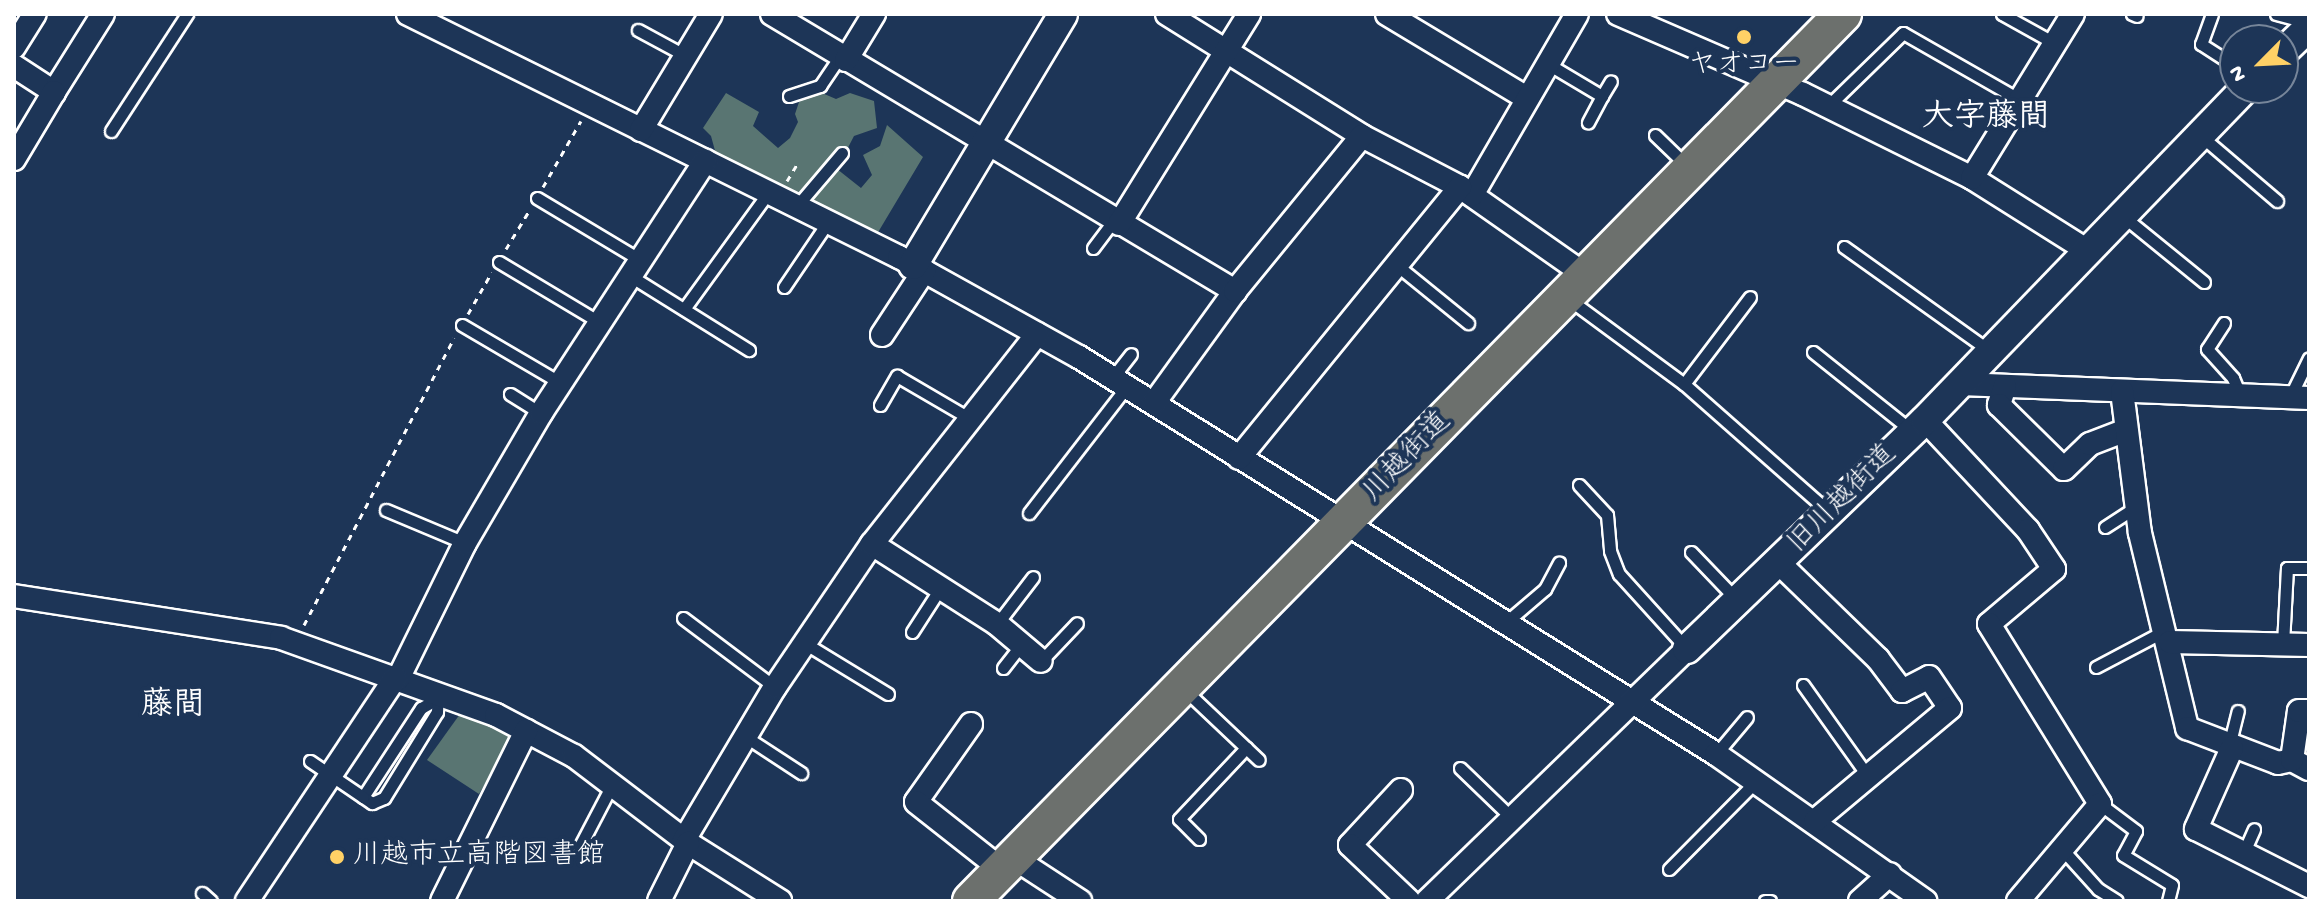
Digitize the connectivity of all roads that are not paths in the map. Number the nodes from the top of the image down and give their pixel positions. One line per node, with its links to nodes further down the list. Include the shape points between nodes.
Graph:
1 (103, 14): 29 (street)
2 (187, 14): 38 (lane)
3 (711, 14): 22 (street)
4 (772, 14): 24 (street)
5 (874, 14): 24 (street)
6 (1063, 14): 42 (street)
7 (1167, 14): 21 (street)
8 (1249, 14): 21 (street)
9 (1387, 14): 32 (street)
10 (1577, 14): 25 (street)
11 (1618, 14): 28 (street)
12 (1843, 14): 28 (highway, 川越街道)
13 (2002, 14): 20 (lane)
14 (2073, 14): 20 (street)
15 (2212, 14): 23 (lane, via 2201,44)
16 (2276, 14): 19 (lane)
17 (414, 15): 37 (street)
18 (638, 30): 22 (lane)
19 (2302, 37)
20 (2054, 43): 33 (street)
21 (1226, 51): 41 (street); 55 (street)
22 (686, 56): 37 (street)
23 (2219, 56)
24 (843, 58): 30 (lane, via 820,86); 42 (street)
25 (1548, 64): 31 (lane); 32 (street)
26 (14, 66): 29 (street)
27 (1611, 81): 31 (lane)
28 (1778, 84): 35 (street); 46 (highway, 川越街道)
29 (54, 92): 44 (street)
30 (789, 96)
31 (1602, 96): 36 (lane)
32 (1527, 98): 48 (street)
33 (2020, 100): 35 (lane, via 1903,33); 47 (street)
34 (2230, 104): 40 (street, 旧川越街道)
35 (1827, 107): 47 (street)
36 (1588, 122)
37 (641, 130): 45 (street)
38 (111, 131)
39 (1655, 135): 46 (lane)
40 (2200, 135): 51 (lane); 53 (street, 旧川越街道)
41 (1362, 136): 48 (street); 66 (street)
42 (987, 141): 55 (street); 61 (street)
43 (842, 153): 52 (lane)
44 (14, 159)
45 (705, 161): 49 (street); 62 (street)
46 (1692, 171): 64 (highway, 川越街道)
47 (1972, 178): 58 (street)
48 (1466, 191): 60 (street); 64 (street)
49 (768, 193): 52 (street); 68 (lane)
50 (537, 198): 62 (lane)
51 (2277, 201)
52 (796, 207): 54 (street)
53 (2122, 216): 58 (street, 旧川越街道); 63 (lane)
54 (828, 222): 61 (street); 65 (lane)
55 (1116, 222): 57 (lane); 66 (street)
56 (1844, 247): 77 (lane)
57 (1093, 248)
58 (2088, 251): 77 (street, 旧川越街道)
59 (499, 262): 69 (lane)
60 (1399, 267): 70 (lane); 95 (street)
61 (919, 268): 73 (street); 74 (street)
62 (638, 269): 68 (lane); 69 (street)
63 (2204, 282)
64 (1577, 286): 82 (lane); 101 (highway, 川越街道)
65 (784, 287)
66 (1235, 291): 89 (street)
67 (1750, 297): 82 (lane)
68 (684, 309): 75 (lane)
69 (601, 323): 81 (street)
70 (1468, 323)
71 (2224, 323): 87 (lane, via 2207,349 2233,378)
72 (462, 325): 81 (lane)
73 (1037, 334): 80 (street); 92 (street)
74 (882, 335)
75 (749, 350)
76 (1813, 352): 93 (lane)
77 (1992, 352): 83 (street, 旧川越街道)
78 (1131, 354): 80 (lane)
79 (2309, 358): 88 (lane)
80 (1120, 382): 89 (street); 99 (lane)
81 (561, 383): 91 (street)
82 (1684, 384): 100 (lane)
83 (1961, 384): 84 (street); 93 (street, 旧川越街道)
84 (2005, 386): 85 (street); 94 (street, via 1999,405 2064,469 2090,444)
85 (2122, 391): 87 (street); 94 (street)
86 (510, 394): 91 (lane)
87 (2241, 397): 88 (street)
88 (2300, 398)
89 (1154, 403): 95 (street)
90 (880, 405): 92 (lane, via 897,376)
91 (541, 413): 103 (street)
92 (969, 418): 104 (street)
93 (1919, 426): 100 (street, 旧川越街道); 154 (street, via 2019,520 2054,569 1989,624)
94 (2126, 430): 97 (street)
95 (1239, 458): 101 (street)
96 (1579, 485): 123 (lane, via 1607,515 1610,551 1619,574)
97 (2137, 506): 102 (lane); 118 (street)
98 (386, 510): 103 (lane)
99 (1029, 513)
100 (1829, 513): 107 (street, 旧川越街道)
101 (1345, 522): 116 (street); 130 (highway, 川越街道)
102 (2105, 527)
103 (465, 543): 127 (street)
104 (872, 544): 110 (street); 119 (street)
105 (1691, 552): 112 (lane)
106 (1559, 563): 116 (lane, via 1545,589)
107 (1779, 563): 112 (street, 旧川越街道); 149 (street, via 1878,659 1902,691 1929,677 1950,708)
108 (2309, 568): 120 (lane, via 2287,568)
109 (1033, 577): 115 (lane)
110 (941, 587): 115 (street); 117 (lane)
111 (15, 598): 127 (street, via 294,643)
112 (1739, 601): 123 (street, 旧川越街道)
113 (683, 618): 129 (lane)
114 (1077, 623): 124 (lane)
115 (997, 624): 121 (street)
116 (1503, 624): 133 (street)
117 (912, 632)
118 (2168, 636): 120 (street); 125 (lane); 140 (street, via 2187,728)
119 (806, 644): 129 (street); 131 (lane)
120 (2283, 644): 122 (street)
121 (1021, 645): 124 (street); 126 (lane)
122 (2309, 645)
123 (1687, 649): 133 (street, 旧川越街道)
124 (1041, 661)
125 (2096, 667)
126 (1003, 668)
127 (396, 678): 132 (street); 148 (street)
128 (1803, 685): 149 (lane)
129 (775, 687): 139 (street)
130 (1182, 688): 141 (lane); 163 (highway, 川越街道)
131 (888, 694)
132 (437, 696): 138 (street); 153 (lane, via 421,708); 153 (lane, via 437,712 384,798 372,803)
133 (1631, 701): 142 (street); 155 (street, 旧川越街道)
134 (2238, 711): 140 (lane)
135 (2309, 711): 145 (street, via 2299,711)
136 (1747, 717): 142 (lane)
137 (971, 724): 163 (street, via 916,802)
138 (526, 731): 150 (street); 168 (street)
139 (746, 737): 147 (lane); 159 (street)
140 (2231, 747): 145 (street); 162 (street, via 2195,826)
141 (1246, 748): 143 (lane); 158 (lane, via 1179,819)
142 (1716, 754): 151 (street)
143 (1259, 760)
144 (310, 761): 148 (lane)
145 (2300, 765)
146 (1460, 768): 155 (lane)
147 (801, 773)
148 (330, 775): 153 (lane); 167 (street)
149 (1867, 775): 156 (street)
150 (614, 782): 159 (street); 160 (lane)
151 (1755, 782): 156 (street); 164 (lane)
152 (1401, 790): 173 (street, via 1350,845)
153 (363, 797)
154 (2100, 804): 161 (street); 179 (lane, via 2136,831 2123,855 2172,885)
155 (1512, 818): 174 (street, 旧川越街道)
156 (1816, 820): 165 (street)
157 (2254, 829): 162 (lane)
158 (1199, 839)
159 (686, 841): 169 (street); 170 (street)
160 (580, 846)
161 (2062, 849): 177 (street); 178 (lane, via 2098,889)
162 (2243, 854): 166 (street)
163 (1008, 864): 171 (highway, 川越街道); 172 (street)
164 (1669, 869)
165 (1890, 874): 175 (street); 176 (street)
166 (2309, 886)
167 (247, 901)
168 (442, 901)
169 (659, 901)
170 (780, 901)
171 (971, 901)
172 (1080, 901)
173 (1409, 901)
174 (1427, 901)
175 (1860, 901)
176 (1925, 901)
177 (2018, 901)
178 (2117, 901)
179 (2168, 901)

